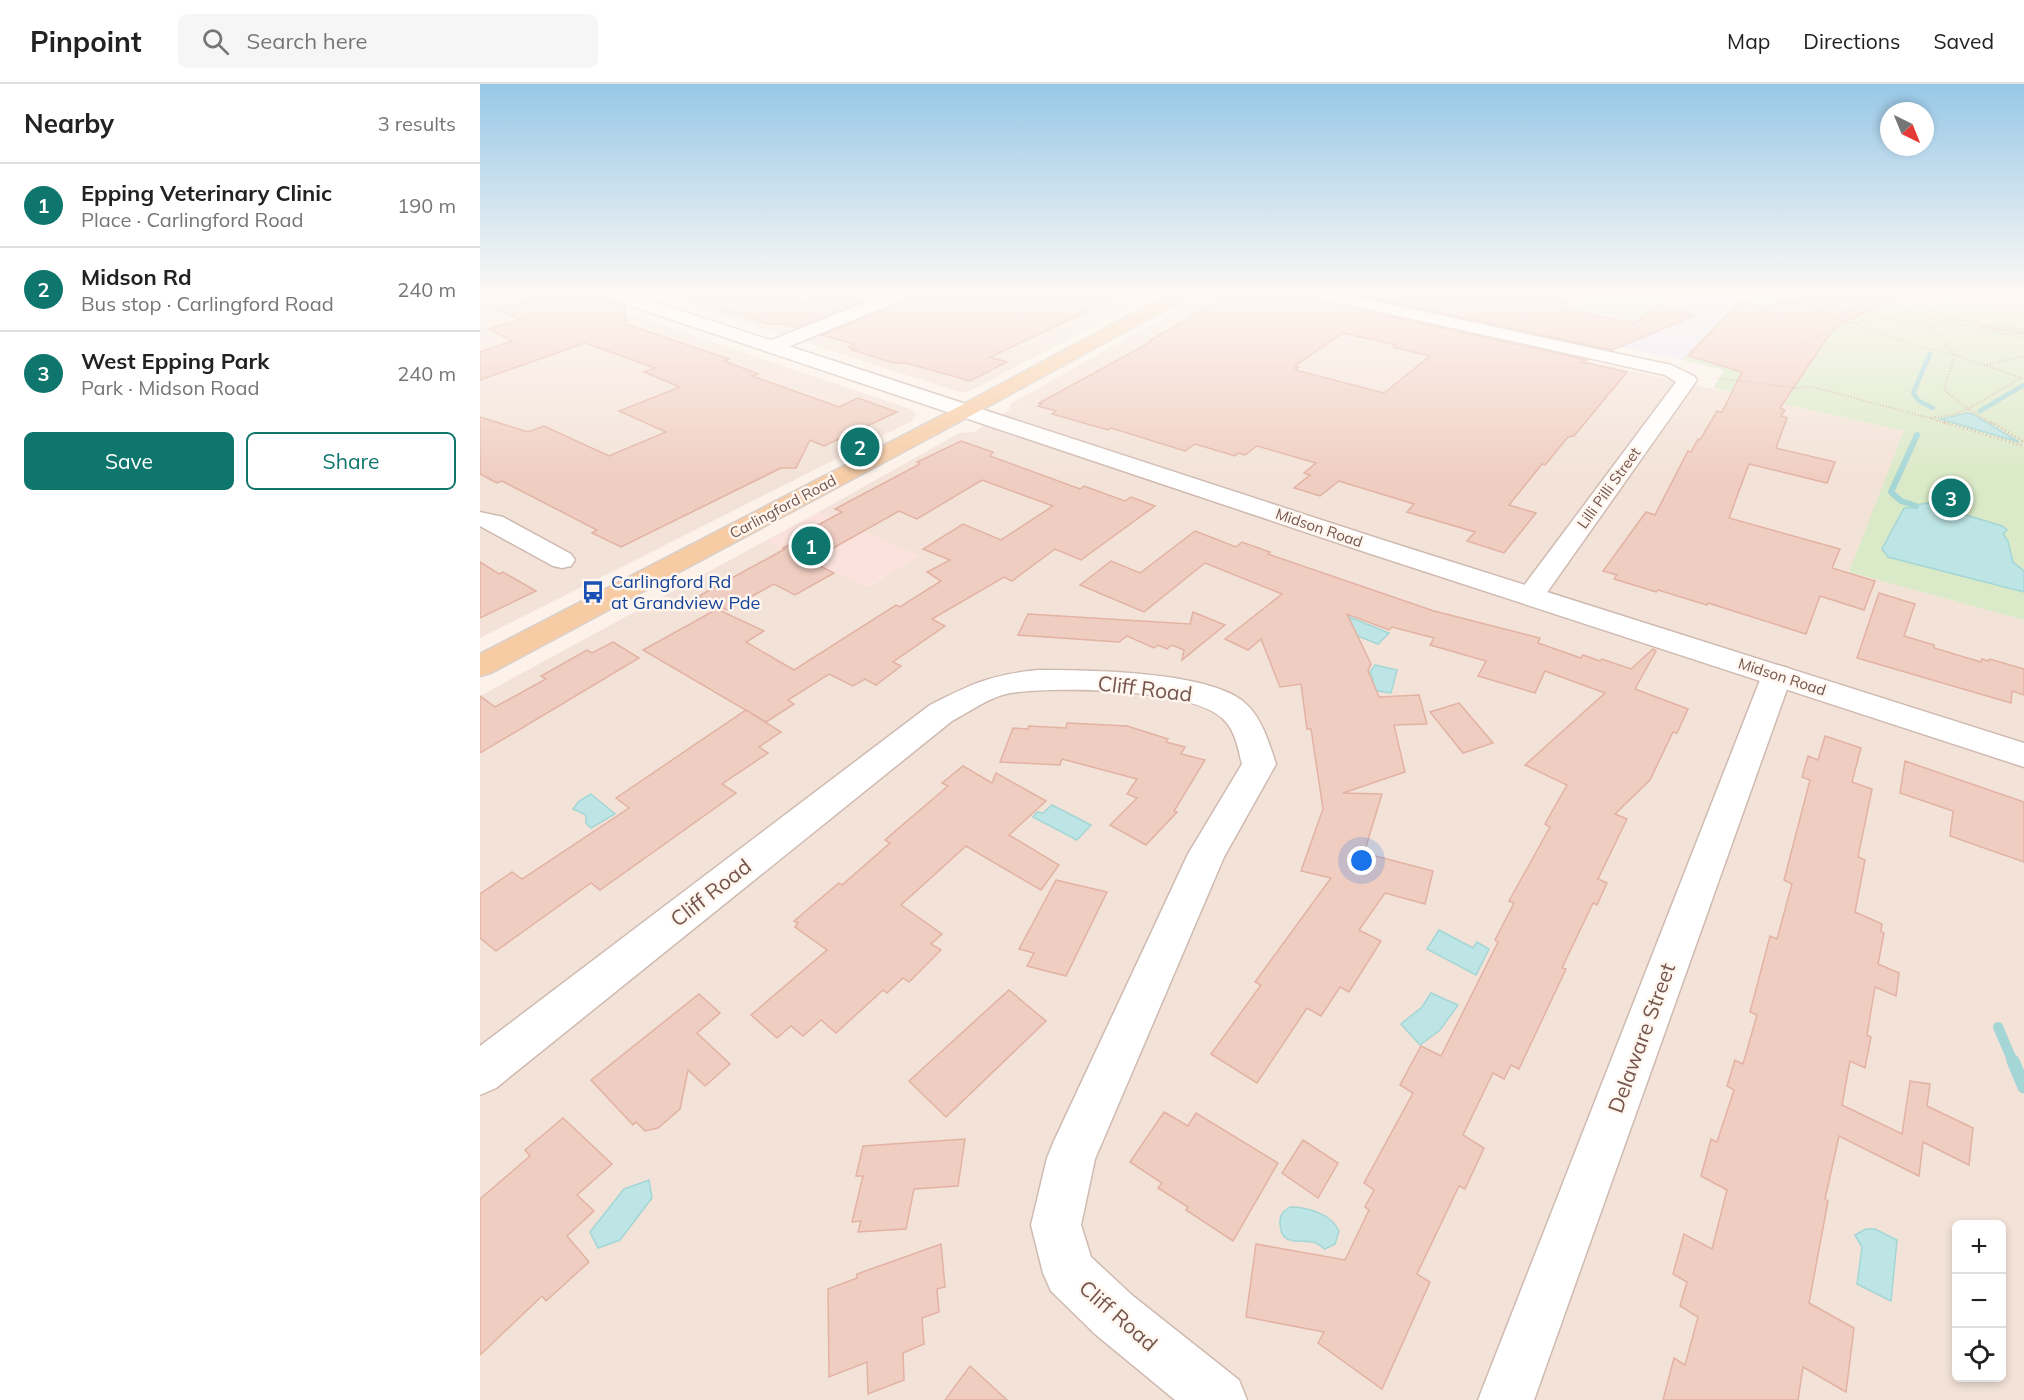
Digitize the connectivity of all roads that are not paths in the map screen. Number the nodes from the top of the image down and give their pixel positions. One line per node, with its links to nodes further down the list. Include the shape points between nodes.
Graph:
1 (800, 356): 4 (street, Midson Road)
2 (1066, 356): 4 (main road, Carlingford Road)
3 (1594, 356): 7 (street, Lilli Pilli Street, via 1679,376)
4 (965, 411): 7 (street, Midson Road); 8 (main road, Carlingford Road)
5 (480, 519): 6 (street, via 494,522)
6 (562, 560)
7 (1531, 595): 9 (street, Midson Road)
8 (480, 666)
9 (1777, 675): 10 (street, Midson Road); 13 (street, Delaware Street)
10 (2024, 755)
11 (480, 1072): 12 (street, Cliff Road, via 941,713 991,687 1040,679 1134,683 1182,690 1224,703 1247,725 1259,764 1207,854 1071,1158 1056,1226 1069,1274)
12 (1218, 1400)
13 (1506, 1400)

